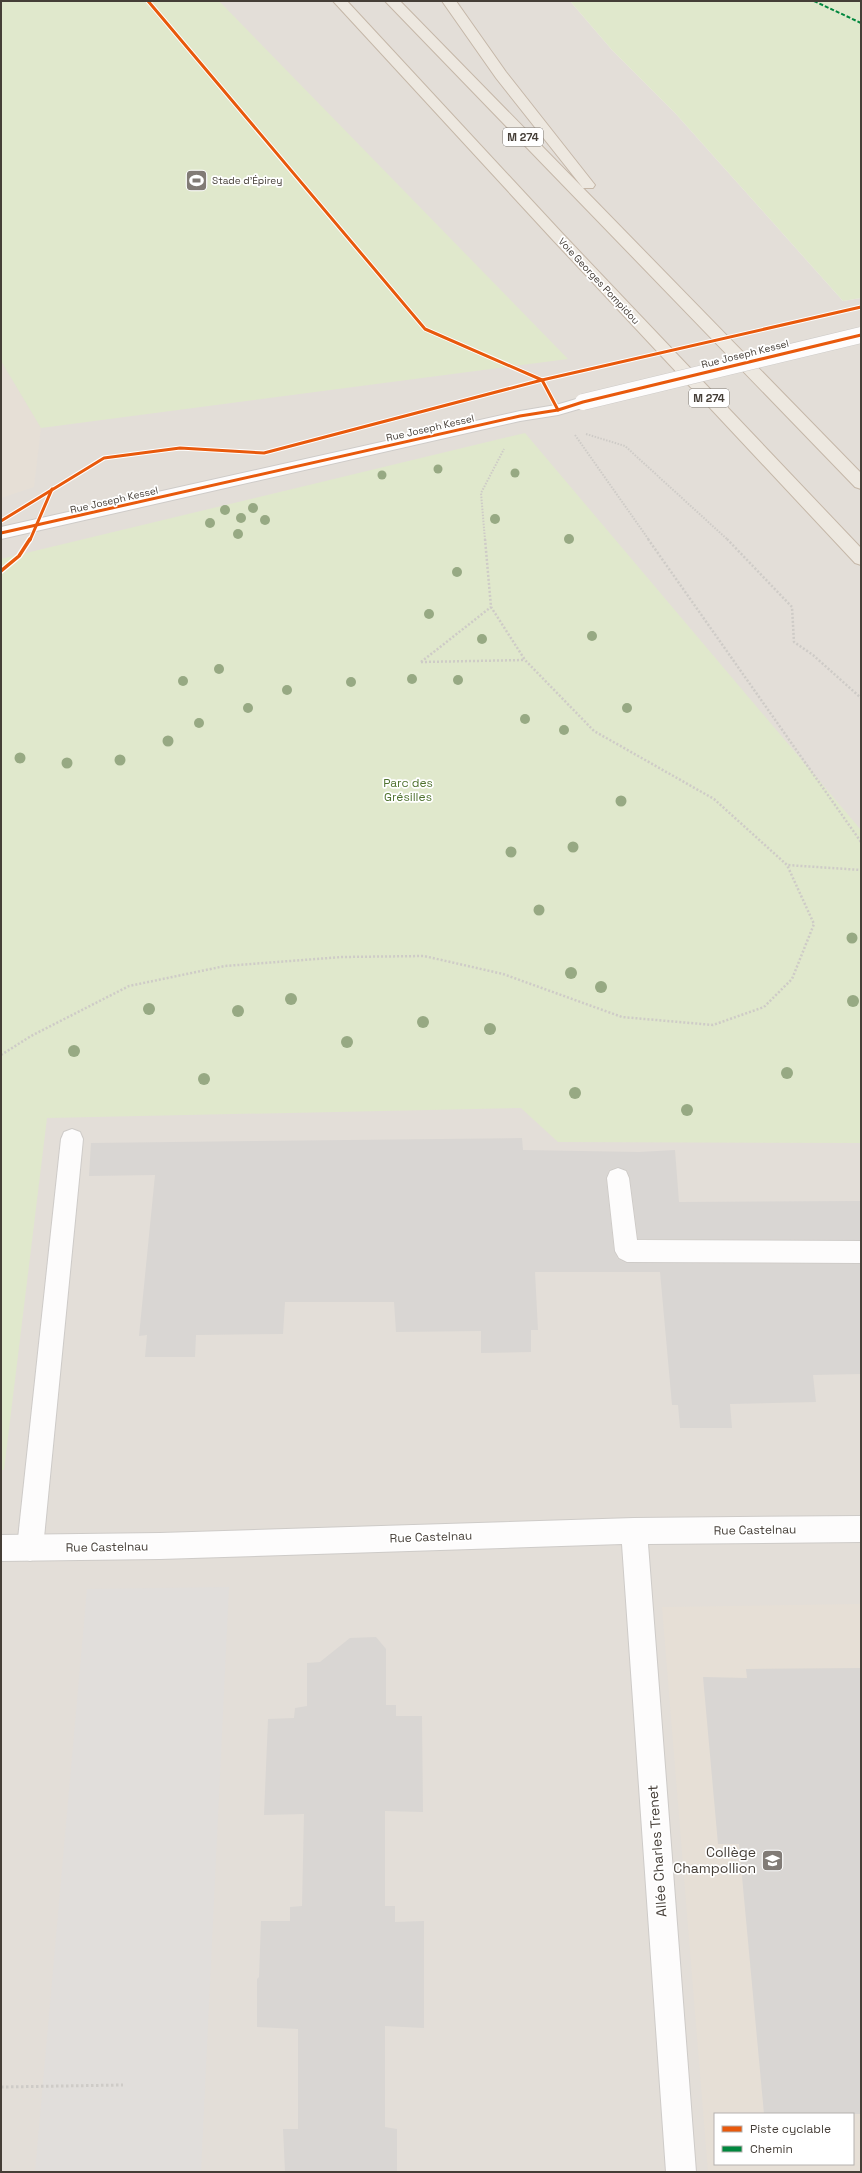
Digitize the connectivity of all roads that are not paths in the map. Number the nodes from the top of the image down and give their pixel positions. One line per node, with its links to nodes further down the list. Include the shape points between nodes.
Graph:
1 (340, 1): 8 (highway, Voie Georges Pompidou / M 274)
2 (392, 1): 4 (highway, M 274)
3 (449, 1): 4 (highway, via 501,75)
4 (655, 271): 6 (highway, M 274)
5 (861, 335): 7 (street, Rue Joseph Kessel, bridge, via 558,410 520,416)
6 (861, 483)
7 (1, 533)
8 (861, 559)
9 (72, 1139): 15 (street)
10 (618, 1178): 11 (street, via 627,1251)
11 (861, 1252)
12 (861, 1529): 13 (street, Rue Castelnau)
13 (634, 1531): 15 (street, Rue Castelnau); 16 (street, Allée Charles Trenet)
14 (1, 1548): 15 (street, Rue Castelnau)
15 (30, 1548)
16 (681, 2172)

